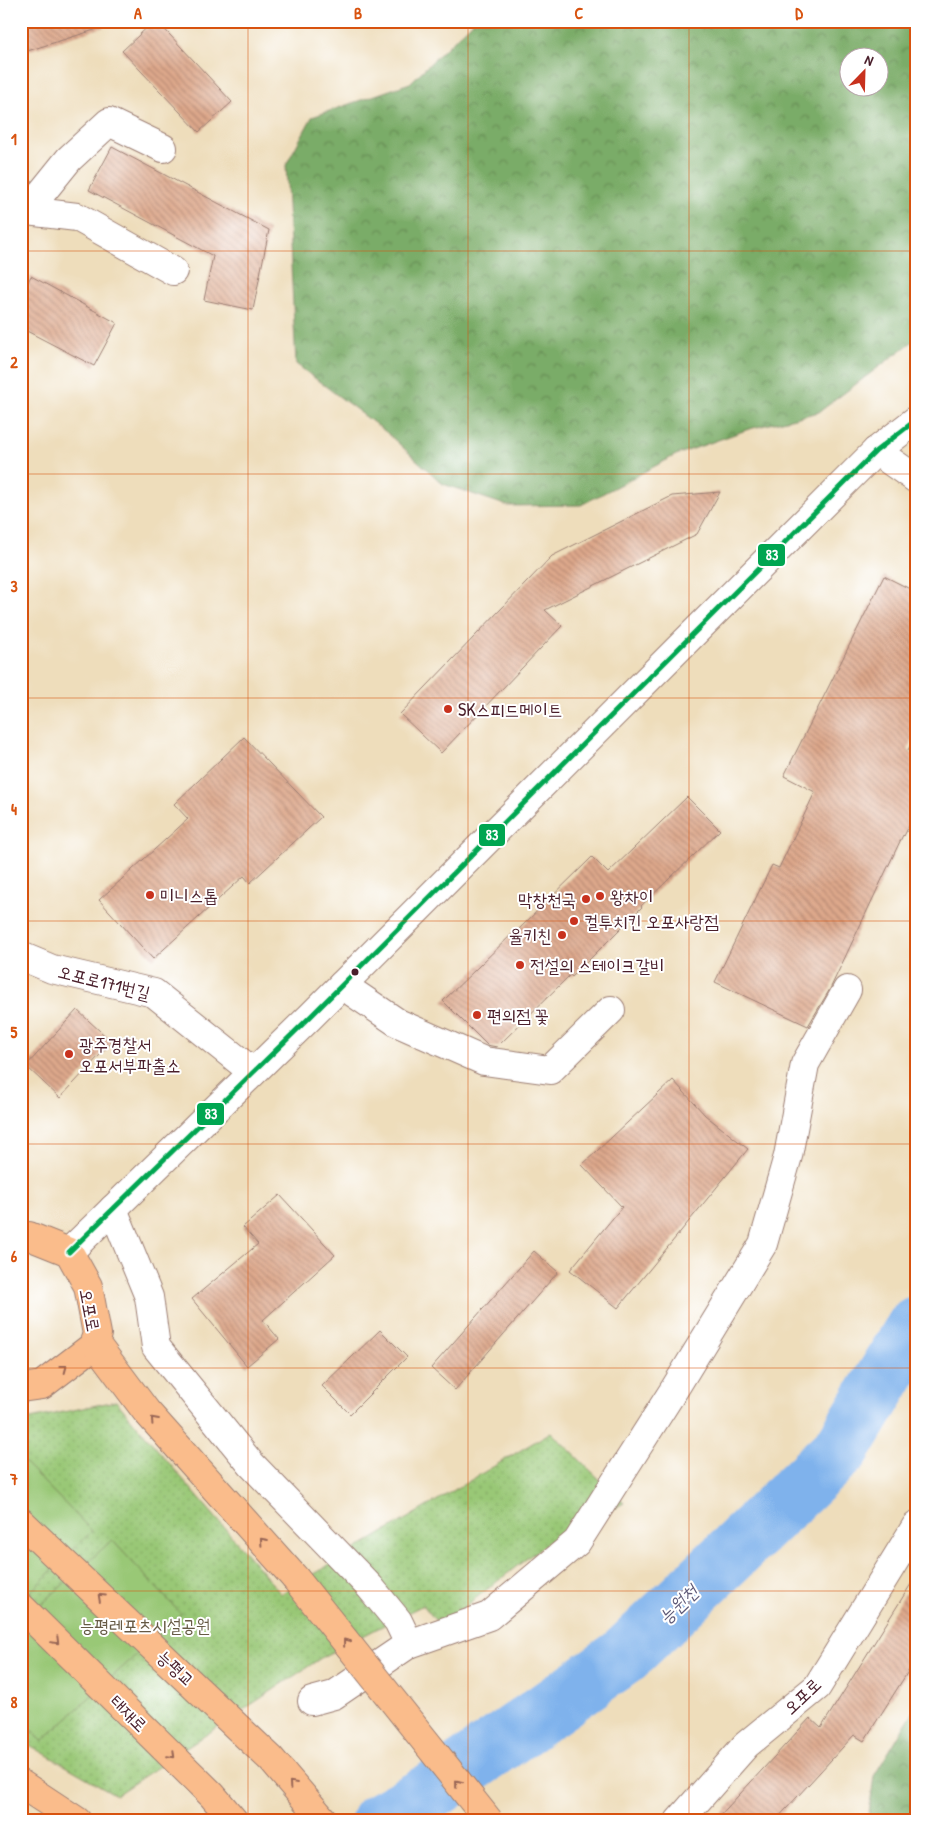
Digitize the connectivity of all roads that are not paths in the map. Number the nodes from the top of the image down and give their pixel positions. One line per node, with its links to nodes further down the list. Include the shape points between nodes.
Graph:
1 (163, 148): 2 (street, via 109,122 69,159)
2 (24, 213): 3 (street, via 77,217)
3 (173, 271)
4 (916, 420): 5 (street)
5 (876, 451): 6 (street); 8 (street)
6 (916, 479)
7 (21, 956): 11 (street, 오포로171번길, via 52,969 154,992)
8 (342, 985): 10 (street, via 398,1023 484,1061 550,1070); 11 (street)
9 (847, 990): 20 (street, via 806,1064 788,1156 763,1244 577,1542 489,1616)
10 (611, 1010)
11 (253, 1072): 12 (street)
12 (113, 1209): 14 (street); 20 (street, via 149,1298 156,1346 251,1464 370,1587 398,1621)
13 (21, 1237): 14 (main road, via 29,1236)
14 (70, 1252): 15 (main road, 오포로, via 88,1286)
15 (96, 1340): 16 (main road, 오포로, one-way to 15, via 42,1384); 26 (main road, one-way to 15, bridge, via 295,1578 146,1411)
16 (21, 1388)
17 (21, 1522): 25 (main road, 능평교, one-way to 17, via 271,1759)
18 (916, 1526): 27 (street, 오포로, via 817,1687 746,1745)
19 (21, 1607): 24 (main road, 태재로, one-way to 24, via 212,1795)
20 (408, 1644): 21 (street, via 334,1694)
21 (312, 1701)
22 (21, 1784): 23 (main road)
23 (77, 1821)
24 (234, 1821)
25 (324, 1821)
26 (489, 1821)
27 (679, 1821)

